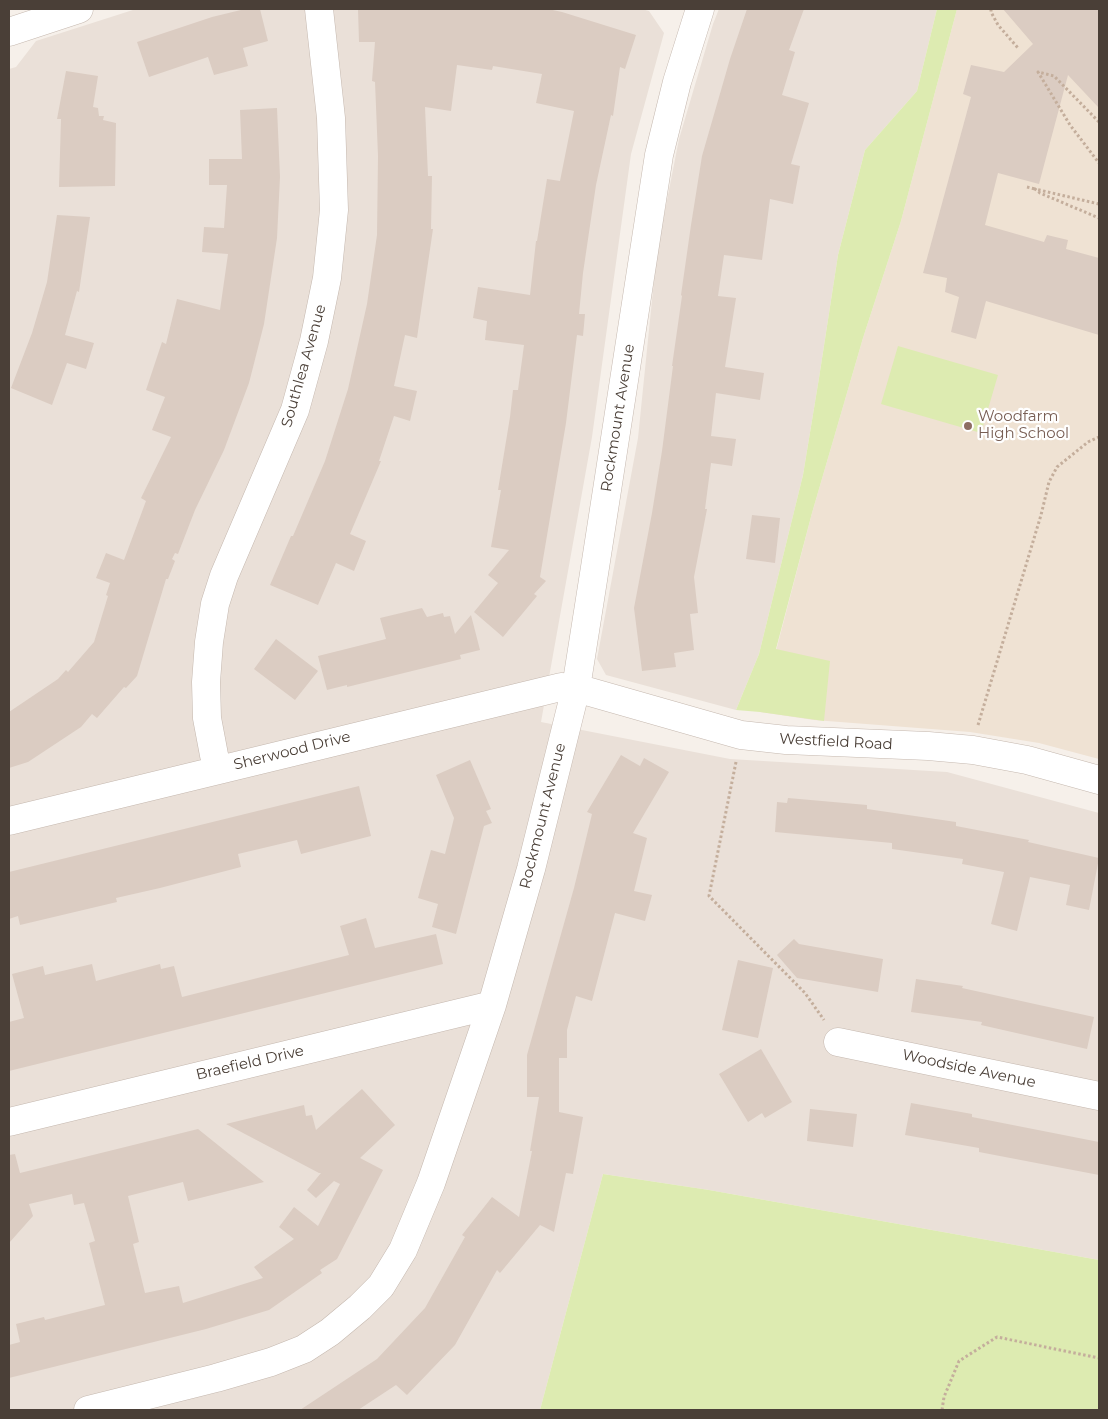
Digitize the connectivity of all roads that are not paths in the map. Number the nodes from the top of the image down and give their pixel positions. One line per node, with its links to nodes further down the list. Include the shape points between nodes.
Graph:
1 (79, 9): 4 (street)
2 (319, 9): 6 (street, Southlea Avenue, via 331,118 334,200 327,278 314,341 294,410 224,576 216,604 206,682 207,718)
3 (700, 9): 5 (street, Rockmount Avenue, via 659,155)
4 (9, 32)
5 (576, 688): 6 (street, Sherwood Drive, via 561,687); 7 (street, Westfield Road, via 741,734 786,740 973,750 1027,760); 9 (street, Rockmount Avenue, via 531,868)
6 (218, 769): 8 (street, Sherwood Drive)
7 (1099, 780)
8 (9, 821)
9 (492, 1005): 12 (street, Braefield Drive); 13 (street, Rockmount Avenue, via 432,1183 403,1250 381,1286 330,1332 304,1349 216,1378)
10 (838, 1042): 11 (street, Woodside Avenue)
11 (1099, 1096)
12 (9, 1122)
13 (88, 1410)

